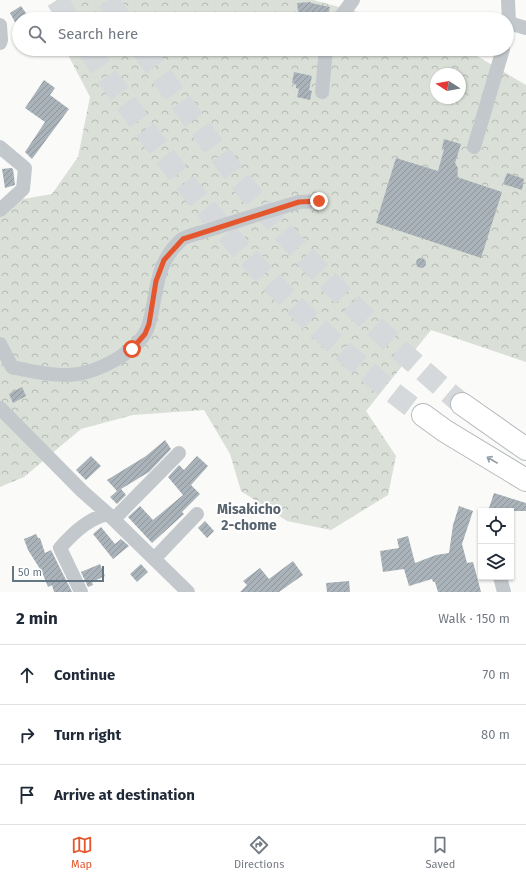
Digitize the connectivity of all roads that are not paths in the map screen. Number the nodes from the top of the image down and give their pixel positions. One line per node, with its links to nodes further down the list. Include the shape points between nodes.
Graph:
1 (353, 0): 3 (street)
2 (508, 0): 4 (street)
3 (344, 12)
4 (508, 12)
5 (0, 25): 8 (street)
6 (514, 27): 7 (street)
7 (526, 28)
8 (0, 43)
9 (325, 56): 11 (street)
10 (501, 56): 12 (street)
11 (322, 92)
12 (474, 146)
13 (0, 147): 15 (street, via 25,168 23,189)
14 (319, 201): 16 (street, via 299,202 183,239 164,260 156,281 145,334 132,349 98,367 67,375 26,371 12,367)
15 (0, 210)
16 (0, 344)
17 (462, 404): 20 (highway)
18 (0, 408): 24 (street, via 82,491)
19 (423, 415): 22 (highway, one-way to 19)
20 (526, 449)
21 (179, 453): 24 (street)
22 (526, 480)
23 (197, 514): 25 (street)
24 (111, 516): 25 (street); 27 (street, via 99,516 82,527 60,548)
25 (154, 559): 28 (street)
26 (501, 580): 29 (street)
27 (81, 592)
28 (188, 592)
29 (504, 592)

